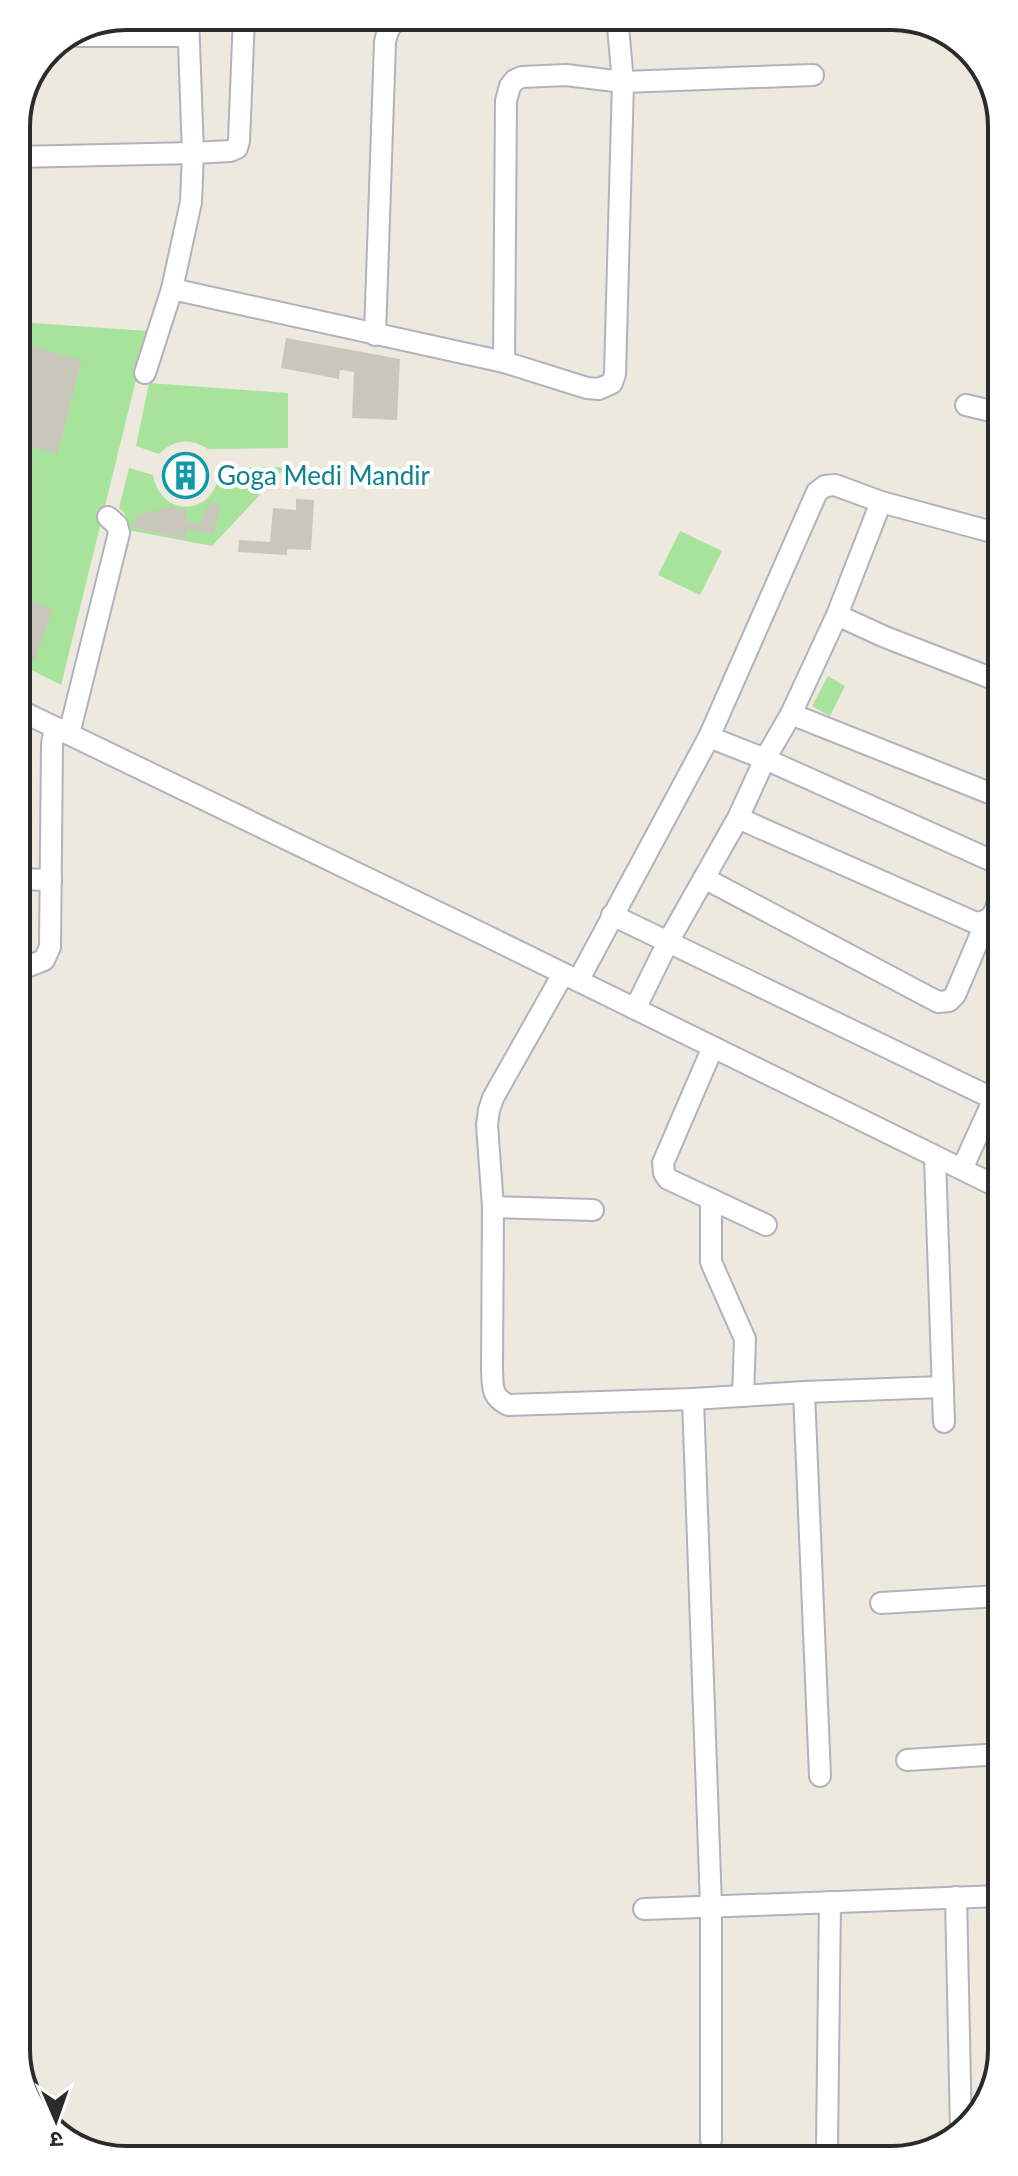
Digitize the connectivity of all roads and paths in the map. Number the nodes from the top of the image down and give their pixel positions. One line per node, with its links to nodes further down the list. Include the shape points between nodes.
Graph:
1 (144, 30): 6 (street)
2 (188, 30): 9 (street)
3 (243, 30): 9 (street, via 237,148)
4 (387, 30): 12 (street)
5 (618, 30): 8 (street)
6 (100, 34)
7 (813, 75): 8 (street)
8 (623, 82): 13 (street, via 566,75 522,77 510,86); 13 (street, via 612,383 587,388)
9 (193, 153): 10 (street); 11 (street, via 191,202)
10 (30, 157)
11 (172, 289): 12 (street); 14 (street)
12 (375, 335): 13 (street)
13 (504, 362)
14 (145, 373)
15 (966, 405): 16 (street)
16 (988, 410)
17 (881, 502): 19 (street); 20 (street); 25 (street, via 835,485 817,492)
18 (108, 517): 24 (street, via 119,533)
19 (988, 531)
20 (837, 615): 21 (street); 22 (street)
21 (988, 677)
22 (791, 714): 26 (street); 27 (street)
23 (30, 715): 24 (street)
24 (62, 730): 32 (street, via 52,744); 38 (street)
25 (709, 737): 26 (street); 33 (street)
26 (765, 759): 28 (street); 29 (street)
27 (988, 792)
28 (738, 818): 30 (street); 34 (street, via 976,923)
29 (988, 859)
30 (704, 878): 35 (street, via 938,1002 955,995); 36 (street)
31 (30, 879): 32 (street)
32 (51, 880): 37 (street, via 50,947 44,960)
33 (612, 915): 36 (street); 38 (street)
34 (988, 916)
35 (988, 922)
36 (668, 942): 39 (street); 41 (street)
37 (30, 966)
38 (570, 977): 39 (street); 47 (street, via 493,1098 487,1125)
39 (635, 1009): 40 (street)
40 (713, 1047): 43 (street); 46 (street, via 663,1163 668,1179)
41 (988, 1091)
42 (988, 1112): 44 (street)
43 (935, 1158): 44 (street); 50 (street)
44 (962, 1169): 45 (street)
45 (988, 1182)
46 (711, 1199): 49 (street); 52 (street, via 711,1262 745,1339)
47 (493, 1207): 48 (street); 53 (street, via 492,1370 499,1400 508,1405)
48 (593, 1210)
49 (766, 1225)
50 (943, 1387): 51 (street); 54 (street)
51 (804, 1392): 52 (street); 59 (street)
52 (743, 1396): 53 (street)
53 (693, 1399): 63 (street)
54 (944, 1422)
55 (988, 1597): 56 (street)
56 (881, 1603)
57 (988, 1755): 58 (street)
58 (907, 1760)
59 (820, 1776)
60 (988, 1896): 61 (street)
61 (956, 1897): 62 (street); 65 (street)
62 (830, 1902): 63 (street); 67 (street)
63 (711, 1906): 64 (street); 66 (street)
64 (644, 1909)
65 (961, 2116)
66 (711, 2140)
67 (827, 2146)

